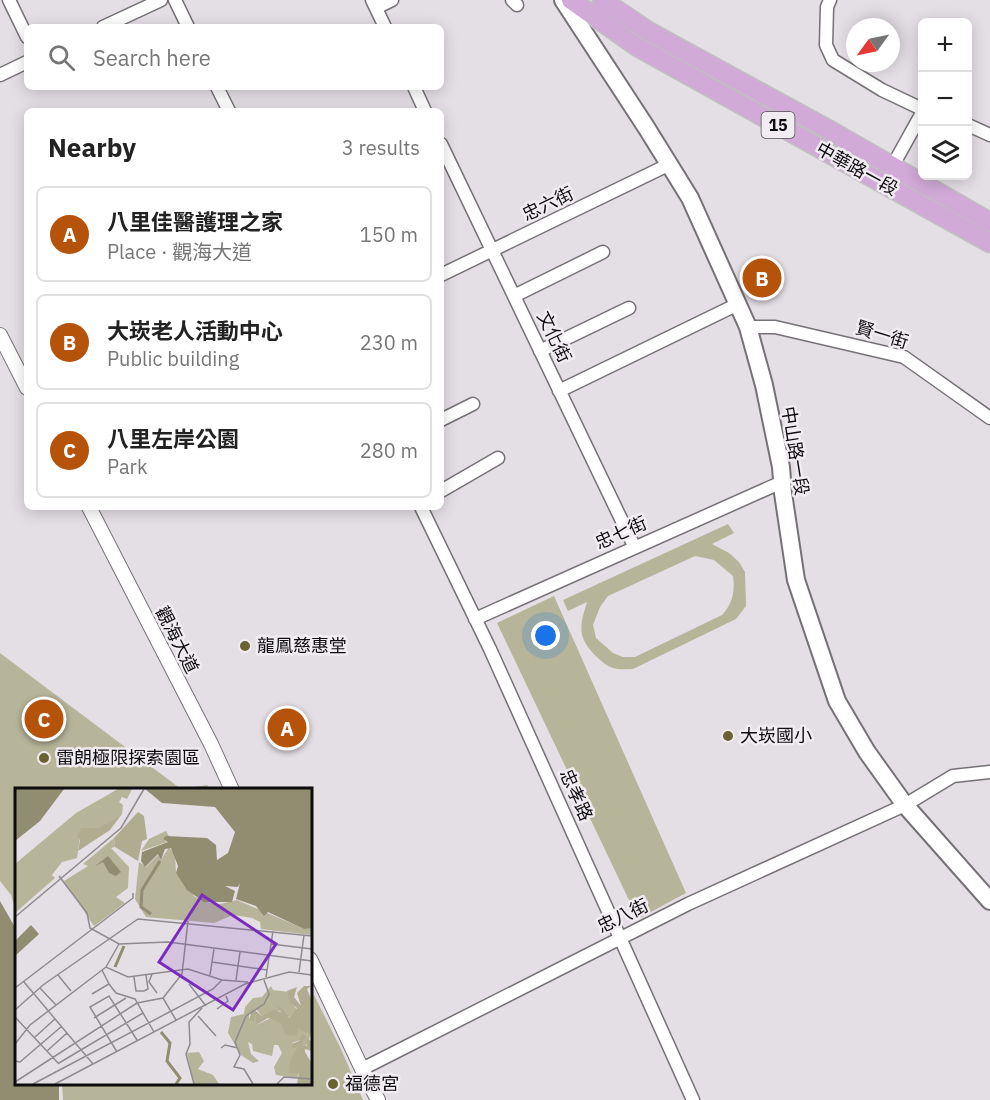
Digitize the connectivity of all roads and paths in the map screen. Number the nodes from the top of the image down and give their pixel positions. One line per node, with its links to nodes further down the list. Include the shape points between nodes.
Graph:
1 (9, 0): 13 (street)
2 (161, 0): 10 (street)
3 (174, 0): 11 (street)
4 (392, 0): 9 (street)
5 (562, 0): 25 (main road, 中山路一段)
6 (571, 0): 28 (main road, 中華路一段 / 15, via 636,46)
7 (602, 0): 26 (main road, 中華路一段 / 15, via 648,31)
8 (830, 0): 20 (street, via 826,45 833,60)
9 (374, 4): 12 (street)
10 (109, 24)
11 (186, 24)
12 (384, 24)
13 (24, 31)
14 (24, 63): 15 (street)
15 (0, 75)
16 (218, 90): 18 (street)
17 (415, 90): 19 (street)
18 (228, 108)
19 (424, 108)
20 (918, 109)
21 (918, 118): 26 (street)
22 (970, 126): 23 (street)
23 (990, 135)
24 (444, 150): 29 (street, 文化街)
25 (669, 164): 29 (street, 忠六街); 33 (main road, 中山路一段, via 690,198)
26 (892, 167): 27 (main road, 中華路一段 / 15)
27 (990, 222)
28 (990, 243)
29 (492, 251): 31 (street, 忠六街); 32 (street, 文化街)
30 (603, 252): 32 (street)
31 (444, 274)
32 (514, 296): 37 (street, 文化街)
33 (738, 304): 35 (main road, 中山路一段); 39 (street)
34 (629, 308): 37 (street)
35 (748, 327): 41 (street, 賢一街, via 775,327 904,357); 44 (main road, 中山路一段, via 766,395)
36 (0, 335): 38 (street)
37 (540, 351): 39 (street, 文化街)
38 (24, 382)
39 (560, 391): 48 (street, 文化街)
40 (473, 405): 42 (street)
41 (990, 418)
42 (444, 419)
43 (498, 458): 45 (street)
44 (782, 482): 48 (street, 忠七街); 52 (main road, 中山路一段, via 796,580 837,701)
45 (444, 489)
46 (91, 510): 51 (street, 觀海大道)
47 (422, 510): 49 (street, 忠孝路)
48 (634, 546): 49 (street, 忠七街)
49 (476, 619): 54 (street, 忠孝路)
50 (990, 772): 52 (street, 忠八街, via 953,776)
51 (232, 788)
52 (905, 805): 53 (main road, 中山路一段); 54 (street, 忠八街)
53 (990, 901)
54 (621, 937): 56 (street, 忠八街); 58 (street, 忠孝路)
55 (312, 963): 56 (street)
56 (362, 1070): 57 (street)
57 (378, 1100)
58 (693, 1100)

